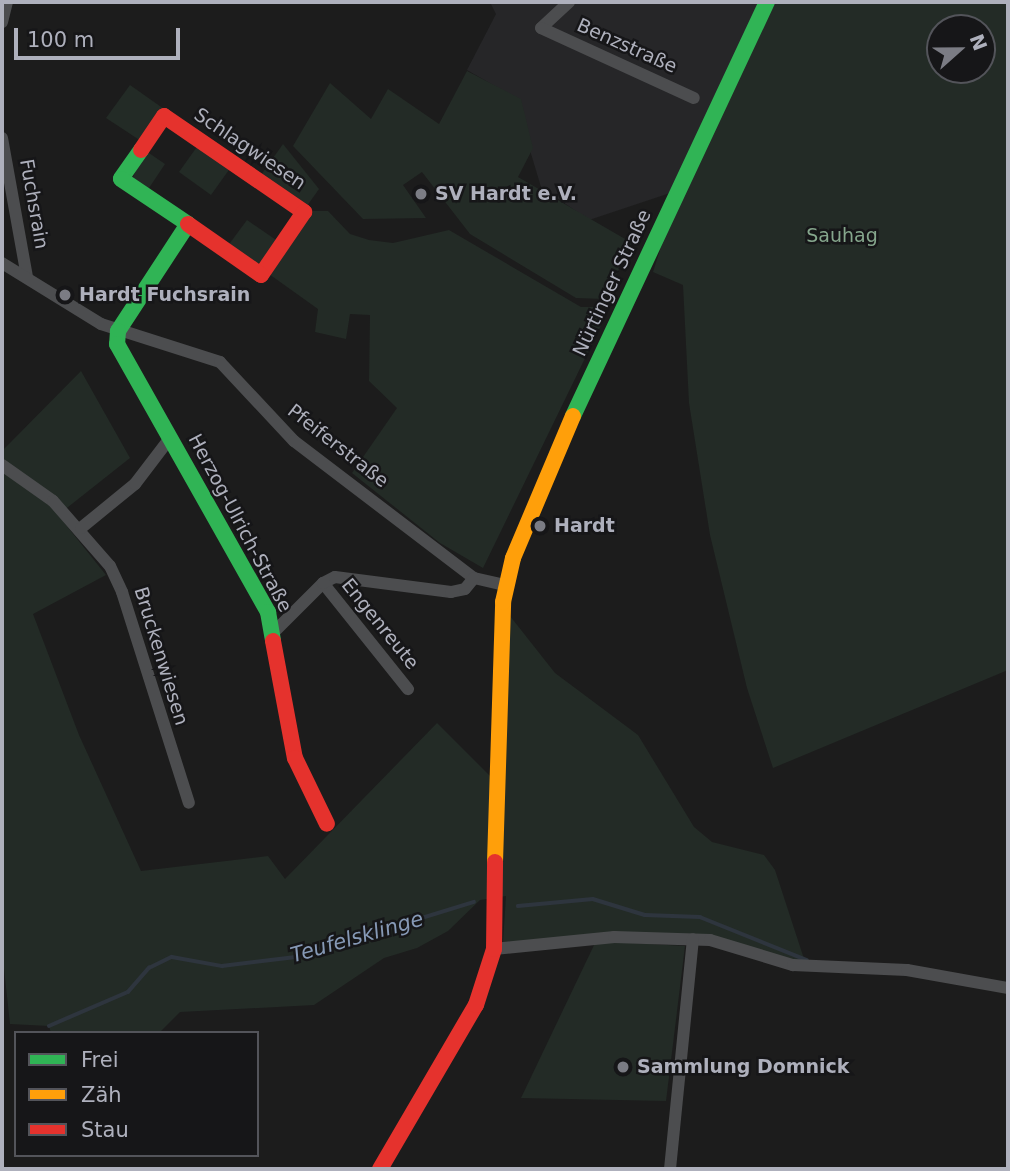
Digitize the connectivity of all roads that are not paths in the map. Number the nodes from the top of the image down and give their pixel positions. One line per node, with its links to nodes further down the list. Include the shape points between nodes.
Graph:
1 (7, 2): 4 (street)
2 (569, 2): 5 (street, Benzstraße, via 541,28)
3 (767, 2): 16 (main road, Nürtinger Straße, via 564,435 526,521)
4 (2, 22)
5 (694, 98)
6 (2, 138): 9 (street, Fuchsrain)
7 (187, 224): 7 (main road, Schlagwiesen, via 261,275 304,212 164,116 121,179); 10 (main road)
8 (2, 263): 9 (street, Pfeiferstraße)
9 (27, 277): 10 (street, Pfeiferstraße)
10 (118, 331): 11 (main road, Herzog-Ulrich-Straße, via 117,344); 14 (street, Pfeiferstraße, via 220,362 295,441)
11 (170, 438): 13 (street, via 135,484); 17 (main road, Herzog-Ulrich-Straße)
12 (2, 465): 13 (street, Bruckenwiesen, via 53,501)
13 (81, 528): 19 (street, Bruckenwiesen, via 122,592)
14 (474, 578): 15 (street, via 465,589 451,592 351,576); 16 (street, Pfeiferstraße)
15 (323, 583): 17 (street); 18 (street, Engenreute)
16 (505, 585): 22 (main road, Nürtinger Straße, via 497,711)
17 (275, 631): 20 (main road, Herzog-Ulrich-Straße, via 295,758)
18 (408, 689)
19 (189, 803)
20 (327, 824)
21 (693, 939): 22 (street, via 614,937); 23 (street, via 729,944 793,965 907,970); 25 (street)
22 (494, 949): 24 (main road, Nürtinger Straße, via 477,1006)
23 (1008, 988)
24 (380, 1169)
25 (670, 1169)

